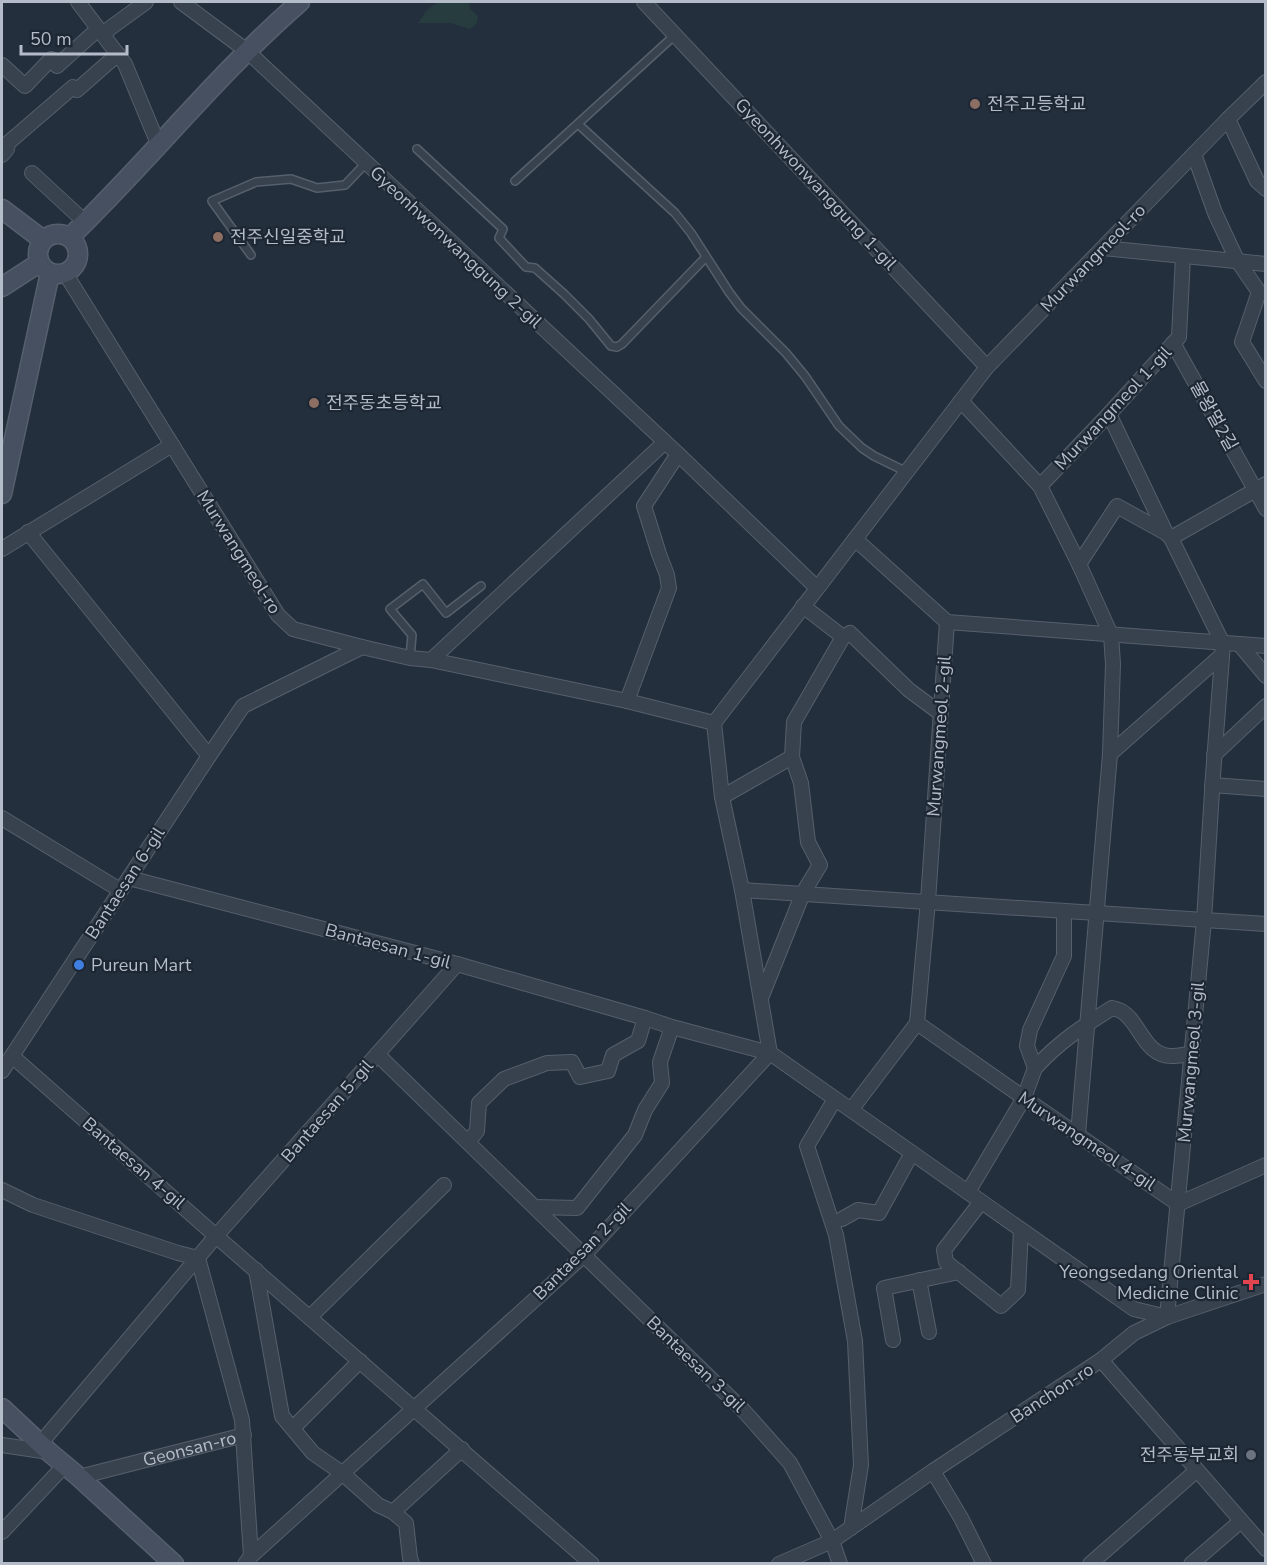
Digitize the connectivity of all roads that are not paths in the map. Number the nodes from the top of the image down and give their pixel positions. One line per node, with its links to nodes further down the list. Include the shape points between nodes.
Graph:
1 (78, 2): 6 (street)
2 (146, 2): 6 (street)
3 (181, 2): 8 (street, Gyeonhwonwanggung 2-gil)
4 (300, 2): 8 (street)
5 (644, 2): 7 (street, Gyeonhwonwanggung 1-gil)
6 (100, 31): 9 (street); 10 (street, via 57,66 51,60 25,86)
7 (675, 34): 13 (lane); 35 (street, Gyeonhwonwanggung 1-gil)
8 (247, 51): 14 (street); 18 (street, Gyeonhwonwanggung 2-gil)
9 (118, 54): 14 (street); 17 (street, via 8,143)
10 (2, 65)
11 (1266, 82): 12 (street, Murwangmeol-ro)
12 (1228, 119): 16 (street, Murwangmeol-ro); 21 (street, via 1257,181)
13 (578, 124): 20 (lane); 29 (lane, via 675,213)
14 (159, 146): 23 (street)
15 (417, 149): 29 (lane, via 503,229 499,238 526,267 535,268 589,319 611,346 622,344)
16 (1194, 154): 26 (street, Murwangmeol-ro); 30 (street)
17 (2, 155)
18 (366, 163): 27 (lane, via 345,185 317,188 291,179 256,182 212,201); 39 (street, Gyeonhwonwanggung 2-gil)
19 (32, 172): 23 (street)
20 (515, 181)
21 (1266, 189)
22 (2, 209): 25 (street)
23 (85, 222): 24 (street)
24 (70, 237): 25 (street, via 54,234); 32 (street, via 78,249 76,264)
25 (43, 240): 32 (street, via 37,256)
26 (1103, 248): 28 (street); 35 (street, Murwangmeol-ro)
27 (251, 255)
28 (1184, 256): 30 (street); 34 (street, Murwangmeol 1-gil, via 1179,337)
29 (706, 257): 42 (lane, via 741,308 805,376 839,426 862,448)
30 (1237, 260): 31 (street); 36 (street, via 1259,292 1242,342)
31 (1266, 264)
32 (52, 270): 33 (street); 40 (street, Murwangmeol-ro); 45 (street)
33 (2, 287)
34 (1173, 343): 38 (street, Murwangmeol 1-gil); 44 (street, 물왕멀2길)
35 (987, 367): 37 (street, Murwangmeol-ro)
36 (1266, 381)
37 (961, 401): 42 (street, Murwangmeol-ro); 43 (street)
38 (1109, 414): 43 (street, Murwangmeol 1-gil); 48 (street)
39 (665, 442): 41 (street, Gyeonhwonwanggung 2-gil); 63 (street)
40 (172, 445): 47 (street); 60 (street, Murwangmeol-ro, via 278,615 293,630)
41 (678, 454): 53 (street, Gyeonhwonwanggung 2-gil); 65 (street, via 644,506 669,588)
42 (907, 472): 49 (street, Murwangmeol-ro)
43 (1040, 486): 51 (street)
44 (1261, 487): 46 (street); 48 (street)
45 (2, 494)
46 (1266, 509)
47 (28, 532): 50 (street); 71 (street)
48 (1168, 535): 51 (street, via 1117,506); 61 (street)
49 (855, 539): 53 (street, Murwangmeol-ro); 55 (street)
50 (2, 549)
51 (1079, 564): 56 (street)
52 (481, 586): 62 (lane, via 446,613 423,584 390,609 412,635)
53 (817, 588): 54 (street, Murwangmeol-ro)
54 (803, 606): 57 (street); 68 (street, Murwangmeol-ro)
55 (947, 622): 56 (street); 67 (street, Murwangmeol 2-gil)
56 (1111, 635): 61 (street); 69 (street)
57 (843, 637): 67 (street, via 850,633 909,690); 72 (street, via 794,722)
58 (1240, 645): 59 (street); 61 (street); 64 (street)
59 (1266, 646)
60 (362, 647): 62 (street, Murwangmeol-ro); 71 (street, Bantaesan 6-gil, via 243,706)
61 (1223, 650): 69 (street); 70 (street)
62 (410, 658): 63 (street, Murwangmeol-ro)
63 (431, 660): 65 (street, Murwangmeol-ro)
64 (1266, 676)
65 (627, 701): 68 (street, Murwangmeol-ro)
66 (1266, 706): 70 (street)
67 (940, 713): 81 (street, Murwangmeol 2-gil)
68 (714, 723): 75 (street)
69 (1110, 754): 83 (street)
70 (1215, 755): 73 (street)
71 (209, 756): 77 (street, Bantaesan 6-gil)
72 (792, 758): 75 (street); 80 (street, via 801,783 808,842 820,865)
73 (1213, 780): 74 (street); 84 (street, Murwangmeol 3-gil)
74 (1266, 789)
75 (722, 797): 79 (street)
76 (2, 818): 78 (street)
77 (129, 878): 78 (street, Bantaesan 6-gil); 86 (street, Bantaesan 1-gil)
78 (120, 890): 95 (street, Bantaesan 6-gil)
79 (742, 890): 80 (street); 87 (street)
80 (803, 893): 81 (street); 87 (street)
81 (928, 902): 82 (street); 89 (street)
82 (1065, 911): 83 (street); 96 (street, via 1064,956 1030,1030 1027,1046)
83 (1096, 913): 84 (street); 90 (street)
84 (1204, 920): 85 (street); 93 (street, Murwangmeol 3-gil)
85 (1266, 924)
86 (457, 964): 88 (street, Bantaesan 1-gil); 94 (street, Bantaesan 5-gil)
87 (760, 1000): 92 (street)
88 (645, 1018): 91 (street, Bantaesan 1-gil); 102 (street, via 638,1041 613,1055 608,1071 579,1077 572,1062 548,1063 504,1079 479,1102 477,1131)
89 (917, 1023): 98 (street, Murwangmeol 4-gil); 100 (street)
90 (1087, 1024): 93 (street, via 1112,1008 1121,1010 1148,1045 1162,1054 1172,1057); 96 (street); 101 (street)
91 (672, 1027): 92 (street, Bantaesan 1-gil); 110 (street, via 660,1062 662,1083 634,1135 577,1208)
92 (770, 1053): 99 (street, Bantaesan 1-gil); 114 (street, Bantaesan 2-gil)
93 (1192, 1053): 109 (street, Murwangmeol 3-gil)
94 (377, 1054): 102 (street, Bantaesan 3-gil); 113 (street, Bantaesan 5-gil)
95 (12, 1056): 97 (street, Bantaesan 6-gil); 113 (street, Bantaesan 4-gil)
96 (1035, 1068): 98 (street)
97 (2, 1071)
98 (1024, 1098): 101 (street, Murwangmeol 4-gil); 107 (street)
99 (835, 1099): 100 (street, Bantaesan 1-gil); 140 (street, via 807,1146 836,1235 855,1341 861,1464)
100 (851, 1110): 103 (street, Bantaesan 1-gil)
101 (1078, 1134): 109 (street, Murwangmeol 4-gil)
102 (468, 1142): 110 (street, Bantaesan 3-gil)
103 (912, 1153): 107 (street, Bantaesan 1-gil); 111 (street, via 879,1213 858,1210)
104 (1266, 1165): 109 (street)
105 (444, 1185): 120 (street)
106 (2, 1190): 115 (street, via 33,1205)
107 (968, 1192): 108 (street, Bantaesan 1-gil)
108 (981, 1202): 112 (street, Bantaesan 1-gil); 117 (street, via 944,1250 946,1262)
109 (1178, 1204): 121 (street, Murwangmeol 3-gil)
110 (535, 1207): 114 (street, Bantaesan 3-gil)
111 (842, 1219)
112 (1022, 1230): 117 (street, via 1018,1290 1001,1306); 121 (street, Bantaesan 1-gil, via 1134,1309)
113 (216, 1236): 115 (street, Bantaesan 5-gil); 116 (street, Bantaesan 4-gil)
114 (584, 1255): 127 (street, Bantaesan 2-gil); 142 (street, Bantaesan 3-gil, via 743,1410 790,1463)
115 (198, 1258): 129 (street); 131 (street, Bantaesan 5-gil)
116 (256, 1270): 120 (street, Bantaesan 4-gil); 128 (street, via 282,1416)
117 (959, 1272): 118 (street)
118 (919, 1280): 122 (street); 123 (street, via 884,1288)
119 (1266, 1284): 121 (street, Banchon-ro)
120 (310, 1317): 125 (street, Bantaesan 4-gil)
121 (1167, 1317): 124 (street, Banchon-ro, via 1134,1333)
122 (929, 1332)
123 (893, 1340)
124 (1101, 1360): 134 (street, Banchon-ro); 135 (street)
125 (360, 1361): 127 (street, Bantaesan 4-gil); 128 (street)
126 (2, 1408): 131 (street)
127 (414, 1408): 132 (street, Bantaesan 4-gil); 136 (street, Bantaesan 2-gil)
128 (293, 1428): 136 (street, via 313,1453)
129 (244, 1435): 137 (street, Geonsan-ro); 144 (street, Geonsan-ro)
130 (2, 1445): 131 (street)
131 (45, 1448): 133 (street)
132 (462, 1449): 138 (street); 147 (street, Bantaesan 4-gil)
133 (65, 1465): 137 (street); 141 (street)
134 (933, 1471): 140 (street, Banchon-ro); 150 (street)
135 (1196, 1471): 139 (street); 151 (street)
136 (342, 1473): 138 (street, via 378,1505); 144 (street, Bantaesan 2-gil)
137 (79, 1477): 145 (street)
138 (393, 1512): 146 (street, via 406,1523)
139 (1240, 1521): 143 (street); 152 (street)
140 (851, 1528): 142 (street, Banchon-ro)
141 (2, 1531)
142 (832, 1541): 148 (street, Banchon-ro); 149 (street, Bantaesan 3-gil)
143 (1266, 1549)
144 (248, 1560)
145 (174, 1563)
146 (412, 1563)
147 (592, 1563)
148 (779, 1563)
149 (840, 1563)
150 (984, 1563)
151 (1090, 1563)
152 (1191, 1563)

